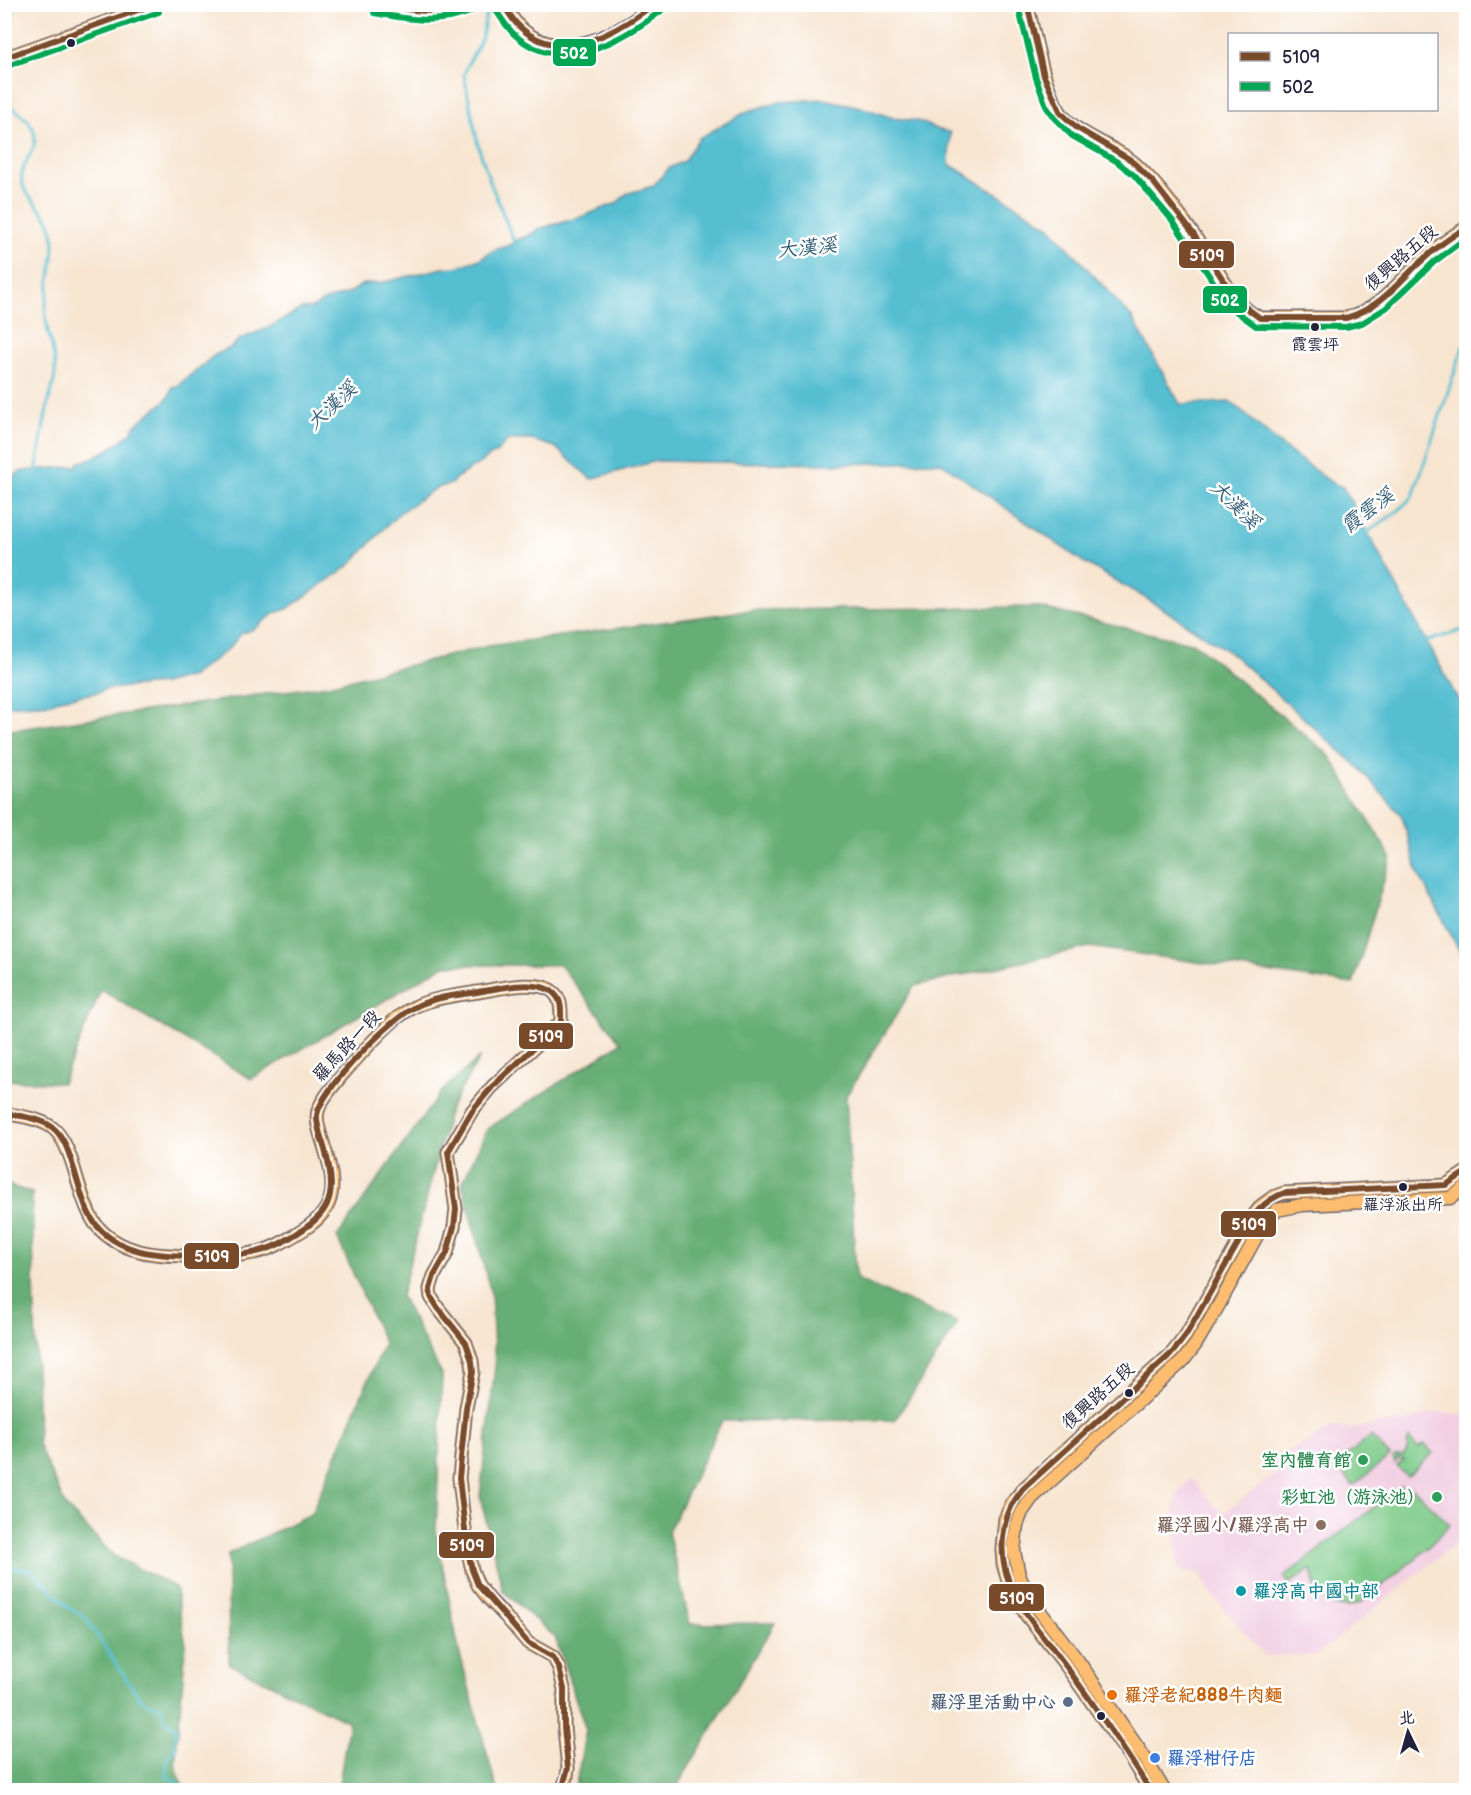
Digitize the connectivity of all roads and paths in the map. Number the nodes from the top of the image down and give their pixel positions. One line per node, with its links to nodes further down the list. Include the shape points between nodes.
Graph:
1 (156, 4): 7 (main road)
2 (376, 4): 3 (main road, via 427,12 455,10)
3 (467, 4)
4 (503, 4): 5 (main road, via 522,30 548,43 563,45 608,36)
5 (655, 4)
6 (1027, 4): 8 (main road, 復興路五段, via 1050,91 1062,114 1140,168 1172,205 1237,301 1260,318 1359,315 1371,309 1427,256)
7 (4, 58)
8 (1467, 228)
9 (4, 1113): 15 (main road, 羅馬路一段, via 54,1129 62,1138 85,1203 109,1238 153,1254 254,1254 303,1229 329,1204 332,1170 317,1112 324,1095 397,1018 416,1006 439,999 523,985 551,990 557,996 561,1022 492,1087 448,1152 456,1209 454,1227 430,1289 431,1297 465,1343 472,1361 459,1478 472,1570 478,1585 516,1632 553,1657 559,1668 564,1689 568,1768)
10 (1467, 1172): 13 (main road, 復興路五段, via 1446,1185)
11 (1467, 1187): 13 (main road, 復興路五段, via 1450,1198)
12 (1284, 1193): 13 (main road, 復興路五段); 14 (main road); 16 (main road, 復興路五段, via 1262,1204 1254,1215 1173,1352 1023,1489 1005,1520 1002,1548 1009,1584 1027,1616 1081,1686)
13 (1397, 1194): 14 (main road, 復興路五段)
14 (1287, 1207): 17 (main road, 復興路五段, via 1277,1210 1264,1223 1183,1361 1032,1498 1017,1525 1015,1563 1029,1597 1079,1662)
15 (562, 1791)
16 (1150, 1791)
17 (1164, 1791)

